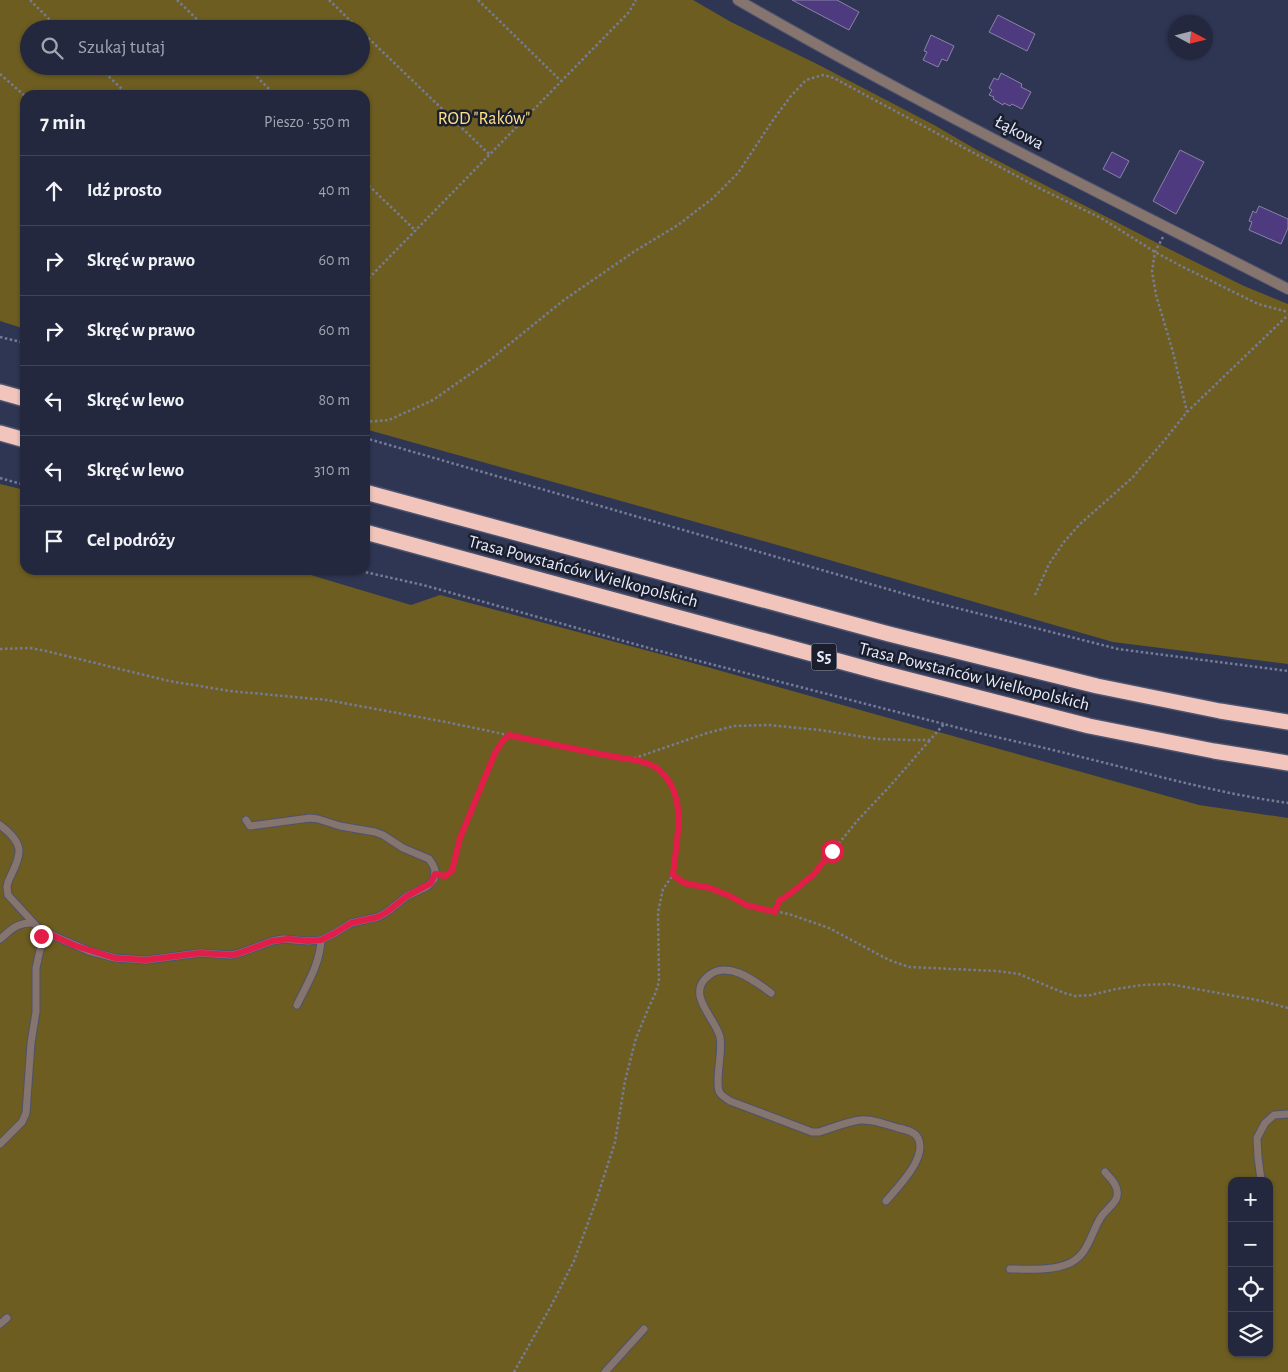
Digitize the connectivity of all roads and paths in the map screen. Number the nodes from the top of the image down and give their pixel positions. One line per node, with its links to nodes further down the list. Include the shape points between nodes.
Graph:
1 (30, 0): 7 (path)
2 (178, 0): 8 (path)
3 (329, 0): 9 (path)
4 (478, 0): 14 (path)
5 (636, 0): 14 (path, via 629,12)
6 (738, 0): 20 (street, Łąkowa)
7 (50, 20)
8 (198, 20)
9 (350, 20)
10 (370, 40): 18 (path)
11 (0, 74): 17 (path)
12 (107, 75): 15 (path)
13 (255, 75): 16 (path)
14 (561, 81): 18 (path)
15 (123, 90)
16 (271, 90)
17 (20, 92)
18 (489, 154): 21 (path)
19 (370, 187): 21 (path)
20 (1167, 228): 22 (path); 24 (street, Łąkowa)
21 (416, 231): 23 (path)
22 (1156, 252): 25 (path, via 1258,304); 30 (path, via 1152,271 1156,295); 31 (path, via 1101,218 823,75 806,80 770,123 738,173 713,198 678,225 564,300 486,363 433,400 390,420)
23 (370, 277)
24 (1288, 289)
25 (1288, 314): 30 (path)
26 (0, 337): 27 (path)
27 (20, 343)
28 (0, 392): 29 (highway)
29 (20, 398)
30 (1188, 412): 40 (path, via 1132,478 1064,542 1049,564)
31 (370, 422)
32 (0, 433): 33 (highway)
33 (20, 439)
34 (370, 439): 42 (path, via 929,601 1109,647)
35 (0, 478): 36 (path)
36 (20, 484)
37 (370, 493): 43 (highway, Trasa Powstańców Wielkopolskich / S5, via 898,637 1097,686)
38 (370, 533): 48 (highway, Trasa Powstańców Wielkopolskich / S5, via 869,670 1080,724)
39 (370, 573): 44 (path)
40 (1035, 595)
41 (0, 649): 45 (path, via 30,648 193,686 327,700)
42 (1288, 671)
43 (1288, 722)
44 (944, 724): 46 (path); 49 (path, via 1202,787)
45 (509, 735): 47 (path); 52 (path, via 495,753 460,838 452,871 445,876)
46 (930, 740): 47 (path, via 877,739 769,725 734,726 707,732); 54 (path, via 856,821 814,874 779,901)
47 (632, 759): 53 (path, via 657,768 666,777 676,799 678,818)
48 (1288, 763)
49 (1288, 802)
50 (246, 820): 52 (lane, via 250,826 318,819 375,832 429,859)
51 (0, 825): 55 (lane, via 14,838 20,854 8,882 8,895)
52 (435, 874): 58 (lane, via 431,883 387,912 351,923)
53 (673, 875): 54 (path, via 684,883 710,888 746,905); 71 (path, via 663,889 658,912 659,982 636,1038 606,1172 574,1260)
54 (775, 912): 61 (path, via 829,928 909,968 1019,974 1075,996 1169,984)
55 (32, 923): 56 (lane); 57 (lane, via 16,926)
56 (40, 930): 58 (lane, via 89,951 133,960 158,960 200,953 232,955 278,940); 63 (lane, via 42,941 36,968 36,1012 26,1113 22,1122)
57 (0, 939)
58 (321, 940): 60 (lane, via 317,963)
59 (771, 992): 66 (lane, via 756,981 729,970 712,973 703,980 700,997 720,1036 720,1092 730,1101 812,1132 862,1120 914,1134 919,1142 918,1157 908,1176)
60 (296, 1005)
61 (1288, 1008)
62 (1288, 1114): 65 (lane, via 1274,1115 1257,1138)
63 (0, 1144)
64 (1105, 1172): 67 (lane, via 1116,1186 1116,1199 1099,1220 1081,1254 1068,1264 1045,1269)
65 (1261, 1177)
66 (886, 1201)
67 (1010, 1268)
68 (7, 1318): 69 (lane)
69 (0, 1324)
70 (644, 1329): 72 (lane)
71 (514, 1372)
72 (605, 1372)

